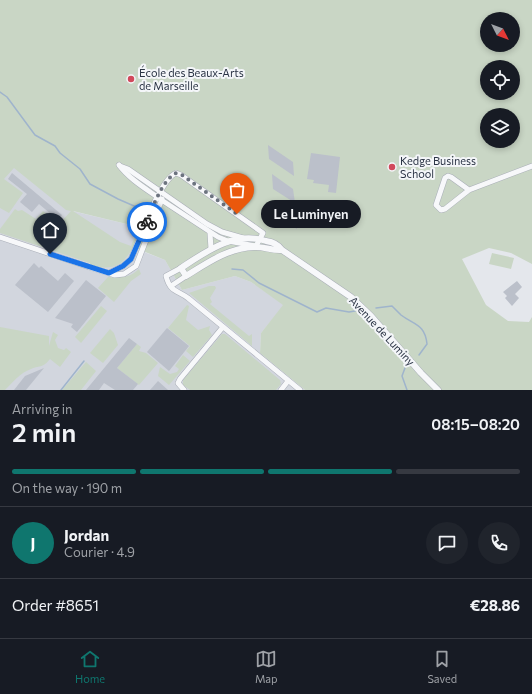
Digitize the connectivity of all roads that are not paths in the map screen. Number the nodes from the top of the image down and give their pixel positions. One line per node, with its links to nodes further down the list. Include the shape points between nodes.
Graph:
1 (532, 166): 2 (street)
2 (469, 190): 2 (street, via 448,176 445,178 436,205 441,210 445,209)
3 (159, 194): 3 (street, Avenue de Luminy, via 128,169 119,165 124,173); 4 (street); 7 (street, Avenue de Luminy, via 217,229); 8 (street, via 172,175 182,175 263,232); 14 (street, via 131,259)
4 (163, 201): 5 (street, Avenue de Luminy); 14 (street, via 136,266 124,274)
5 (210, 233): 9 (street, Avenue de Luminy); 11 (street)
6 (0, 237): 14 (street)
7 (247, 238): 8 (street, Avenue de Luminy); 9 (street, Avenue de Luminy)
8 (260, 239): 10 (street); 12 (street, Avenue de Luminy, via 279,245)
9 (228, 241): 10 (street, Avenue de Luminy); 11 (street, Avenue de Luminy)
10 (256, 246): 12 (street, Avenue de Luminy); 15 (street, Avenue de Luminy, via 223,254)
11 (212, 249): 13 (street, Avenue de Luminy)
12 (282, 250): 22 (street, Avenue de Luminy, via 351,297)
13 (181, 268): 15 (street); 16 (street, via 166,276)
14 (109, 273)
15 (186, 276): 16 (street)
16 (171, 286): 17 (street, via 174,291 183,294)
17 (223, 327): 18 (street); 19 (street, via 180,379 178,383)
18 (288, 381): 20 (street); 21 (street)
19 (184, 390)
20 (281, 390)
21 (300, 390)
22 (438, 390)

